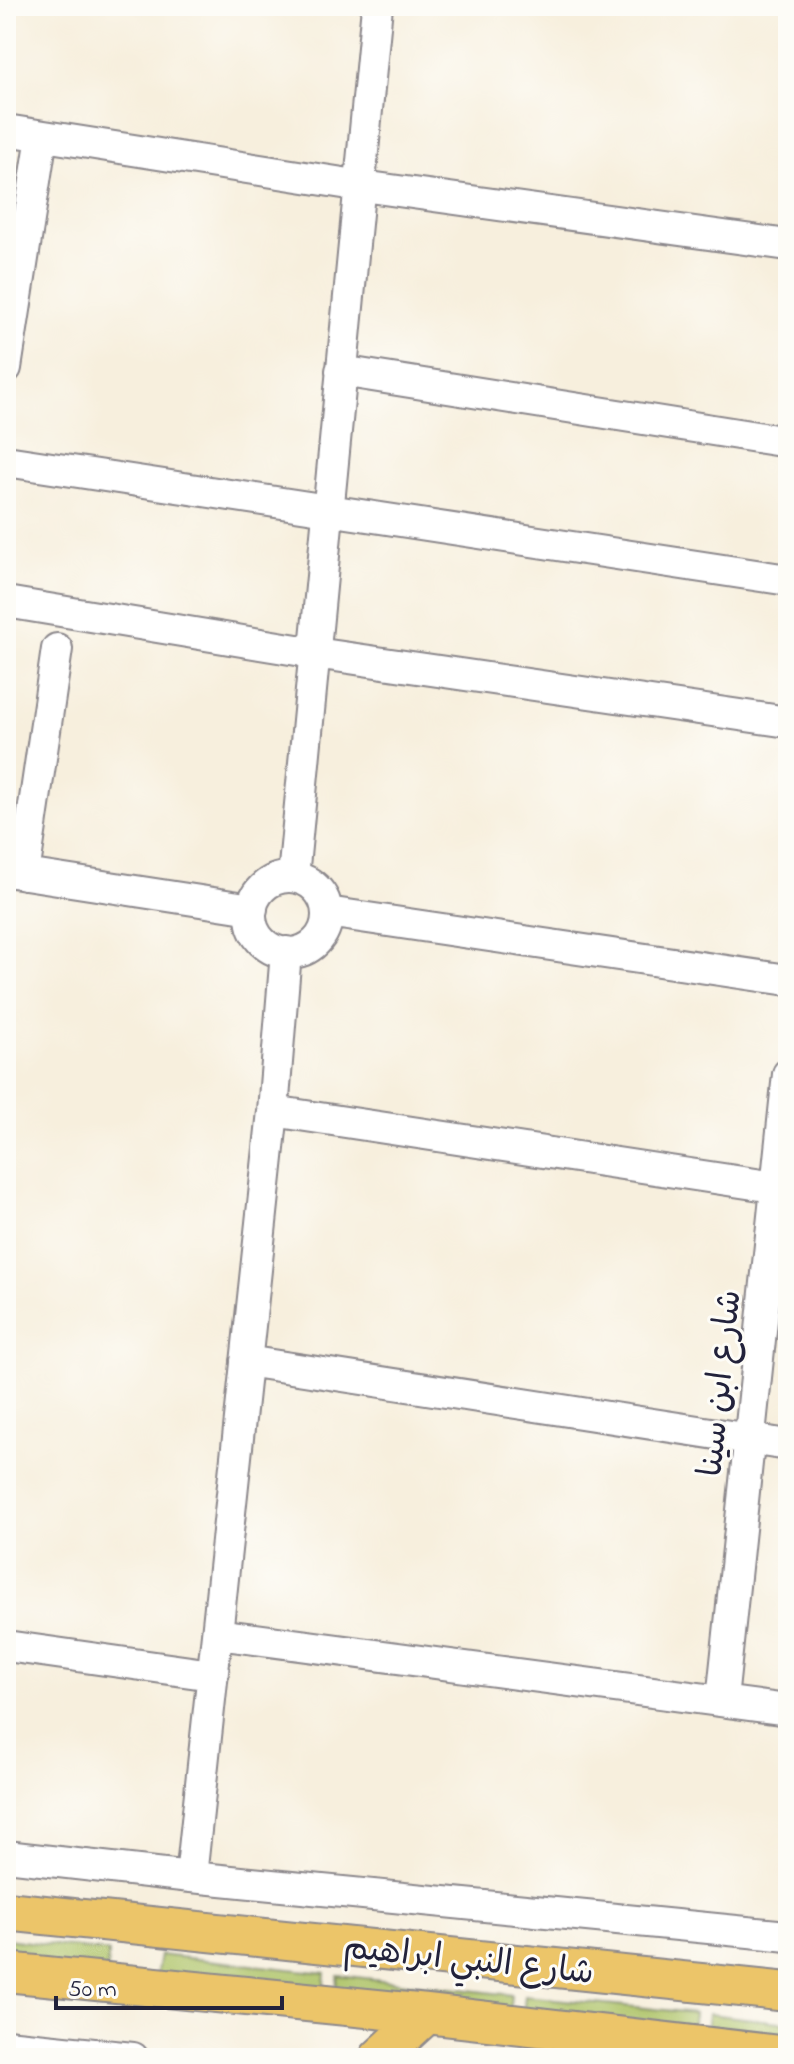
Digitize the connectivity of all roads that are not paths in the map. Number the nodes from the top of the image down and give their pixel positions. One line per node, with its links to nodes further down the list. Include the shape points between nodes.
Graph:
1 (377, 6): 4 (street)
2 (6, 130): 3 (street)
3 (42, 136): 4 (street); 6 (street)
4 (362, 186): 5 (street); 7 (street)
5 (788, 245)
6 (6, 368)
7 (341, 371): 8 (street); 10 (street)
8 (788, 442)
9 (6, 461): 10 (street)
10 (327, 509): 11 (street); 14 (street)
11 (788, 580)
12 (6, 602): 14 (street)
13 (57, 649): 16 (street)
14 (315, 653): 15 (street); 17 (street)
15 (788, 722)
16 (15, 872): 18 (street)
17 (293, 877): 18 (street, via 264,887); 19 (street, via 318,889)
18 (252, 909): 20 (street, via 261,941)
19 (327, 912): 20 (street, via 316,943); 21 (street)
20 (286, 952): 23 (street)
21 (788, 980)
22 (788, 1074): 24 (street, شارع ابن سينا)
23 (273, 1111): 24 (street); 25 (street)
24 (782, 1188): 26 (street, شارع ابن سينا)
25 (246, 1361): 26 (street); 28 (street)
26 (750, 1439): 27 (street); 31 (street, شارع ابن سينا)
27 (788, 1445)
28 (217, 1634): 30 (street); 31 (street)
29 (6, 1646): 30 (street)
30 (212, 1675): 34 (street)
31 (722, 1700): 32 (street)
32 (788, 1710)
33 (6, 1856): 34 (street)
34 (191, 1877): 36 (street)
35 (6, 1911): 38 (main road, شارع النبي ابراهيم)
36 (788, 1936)
37 (6, 1972): 41 (main road, شارع النبي ابراهيم)
38 (619, 1973): 39 (main road); 40 (main road, شارع النبي ابراهيم)
39 (788, 1978)
40 (788, 1992)
41 (427, 2014): 42 (main road, شارع النبي ابراهيم); 46 (main road)
42 (614, 2036): 44 (main road, شارع النبي ابراهيم); 47 (main road)
43 (6, 2045): 45 (street)
44 (788, 2056)
45 (133, 2058)
46 (379, 2058)
47 (728, 2058)

